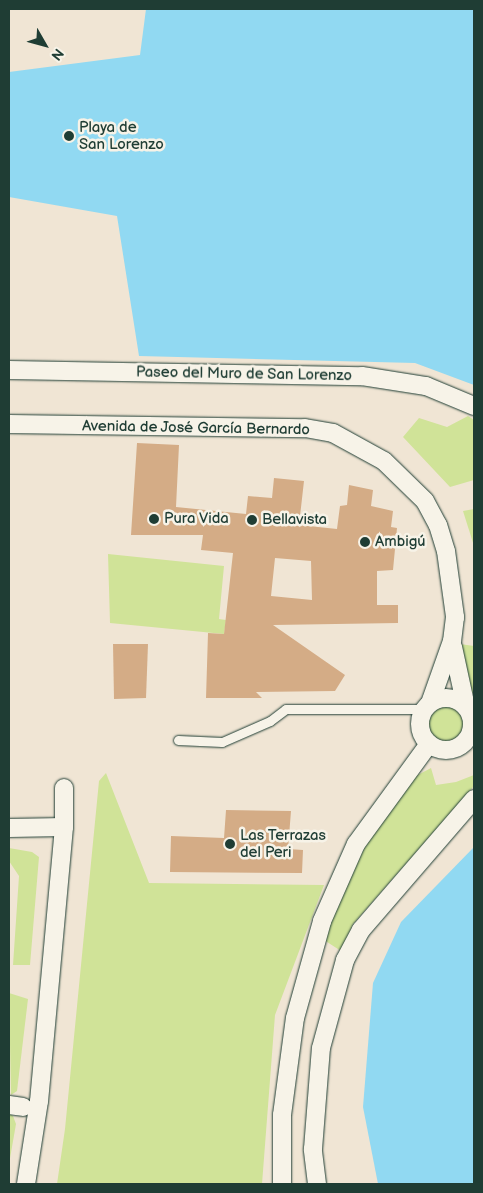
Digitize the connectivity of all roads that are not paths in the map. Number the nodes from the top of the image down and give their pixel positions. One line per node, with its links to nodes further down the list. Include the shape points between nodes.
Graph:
1 (9, 370): 2 (street, Paseo del Muro de San Lorenzo, via 362,376 426,386)
2 (474, 406)
3 (9, 424): 4 (street, Avenida de José García Bernardo, via 305,428 333,433 356,443 406,480 425,501 438,525 453,586)
4 (452, 640): 5 (street, Avenida de José García Bernardo); 6 (street, Avenida de José García Bernardo)
5 (427, 706): 6 (street, via 443,698 452,698); 7 (lane, via 286,709 270,722 222,742); 8 (street, via 420,731)
6 (466, 707): 8 (street, via 472,723 467,739 453,749 444,750)
7 (178, 740)
8 (429, 744): 14 (street, via 356,844 322,921 295,1018 282,1115)
9 (64, 788): 11 (street)
10 (474, 799): 15 (street, via 362,930 345,960 321,1048 313,1149)
11 (64, 827): 12 (street); 13 (street, via 39,1101)
12 (9, 828)
13 (26, 1184)
14 (282, 1184)
15 (316, 1184)

